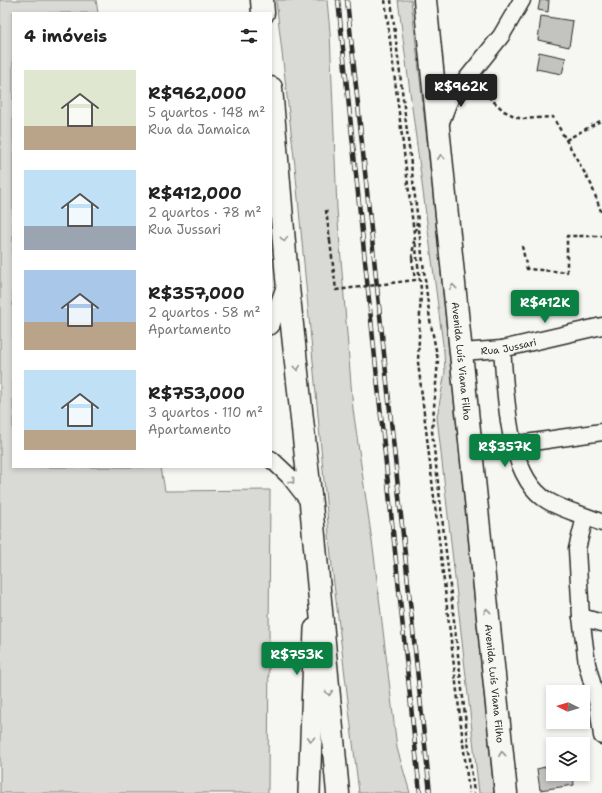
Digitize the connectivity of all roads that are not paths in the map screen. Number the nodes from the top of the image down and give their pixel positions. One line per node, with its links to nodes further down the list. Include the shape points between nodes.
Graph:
1 (262, 0): 4 (highway)
2 (425, 0): 6 (highway, Avenida Luís Viana Filho)
3 (522, 0): 6 (street, via 501,36 449,101)
4 (263, 12)
5 (272, 100): 7 (highway, one-way to 7)
6 (438, 130): 11 (highway, Avenida Luís Viana Filho, one-way to 6)
7 (287, 278): 8 (street); 15 (highway, one-way to 15)
8 (272, 323)
9 (602, 326): 10 (street, Rua Jussari)
10 (502, 349): 11 (street, Rua Jussari); 13 (street)
11 (462, 352): 24 (highway, Avenida Luís Viana Filho, one-way to 11)
12 (602, 432): 13 (street)
13 (512, 445): 16 (street, via 518,462 534,489 548,501)
14 (272, 460): 15 (street, one-way to 15, via 289,476)
15 (311, 504): 18 (highway)
16 (585, 517): 17 (street); 19 (street, via 577,549)
17 (602, 523)
18 (316, 560): 22 (main road, one-way to 22); 23 (highway, one-way to 23)
19 (581, 617): 20 (street); 21 (street, via 587,664 598,705)
20 (602, 623)
21 (602, 736)
22 (308, 793)
23 (338, 793)
24 (506, 793)

